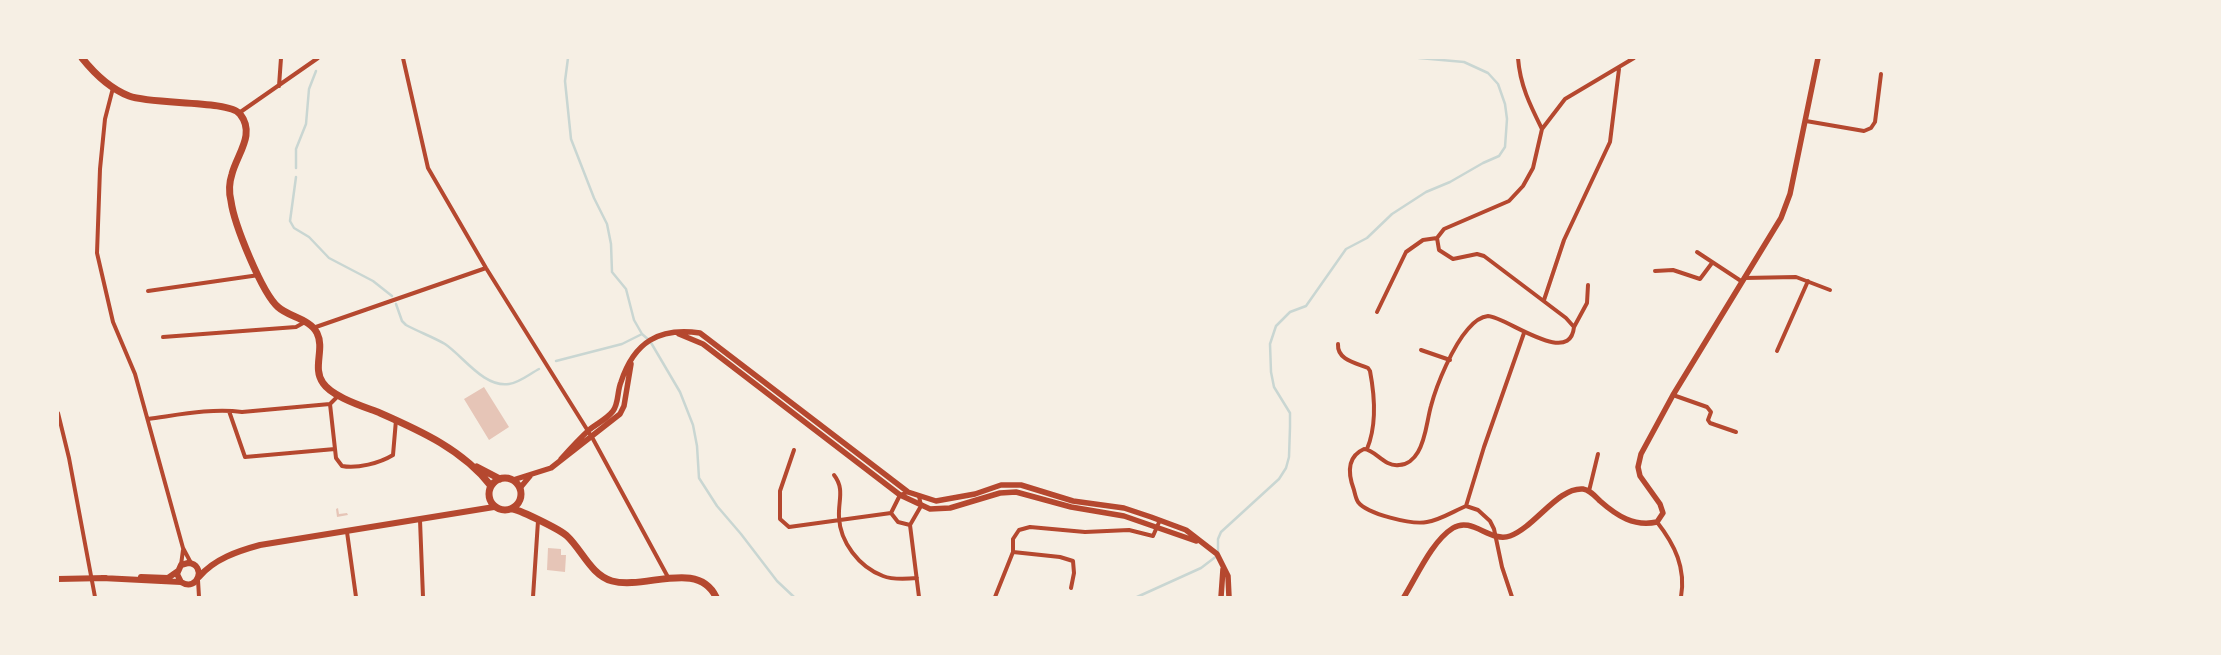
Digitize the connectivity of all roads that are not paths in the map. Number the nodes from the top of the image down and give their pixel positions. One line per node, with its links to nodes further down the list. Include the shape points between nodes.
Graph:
1 (82, 58): 11 (main road)
2 (281, 58): 10 (street)
3 (318, 58): 10 (street)
4 (403, 58): 18 (street, via 428,168)
5 (1518, 58): 14 (street, via 1526,99)
6 (1634, 58): 8 (street)
7 (1818, 58): 13 (street)
8 (1619, 69): 14 (street, via 1565,99); 26 (street, via 1610,142 1564,240)
9 (1881, 74): 13 (street, via 1875,122 1871,128 1864,130)
10 (279, 86): 12 (street)
11 (113, 88): 12 (main road, via 146,101 219,105 234,108); 43 (street, via 105,119 97,253 114,322 135,374)
12 (239, 113): 20 (main road, via 246,124 247,135 232,173 230,199 232,210)
13 (1806, 121): 21 (street, via 1790,194 1781,218)
14 (1542, 129): 15 (street, via 1533,168 1523,186 1509,201 1444,230)
15 (1437, 238): 26 (street, via 1439,250 1448,257 1453,259 1477,254 1484,256); 27 (street, via 1423,240 1406,252)
16 (1697, 252): 17 (street)
17 (1712, 263): 19 (street, via 1700,280 1673,270); 21 (street)
18 (486, 268): 30 (street); 46 (street)
19 (1655, 271)
20 (259, 275): 25 (street); 28 (main road, via 276,305 283,312)
21 (1743, 279): 22 (street, via 1790,276); 39 (street)
22 (1808, 281): 24 (street); 36 (street)
23 (1588, 285): 29 (street, via 1587,303)
24 (1830, 290)
25 (148, 291)
26 (1544, 300): 29 (street)
27 (1377, 312)
28 (305, 322): 30 (main road); 33 (street, via 296,327)
29 (1574, 327): 32 (street, via 1572,336 1564,341 1551,342)
30 (313, 328): 38 (main road, via 319,338 320,377 328,389)
31 (673, 332): 46 (street, via 652,338 638,350 620,382 613,412); 59 (street, via 700,333 709,338); 60 (street, via 684,334 703,344)
32 (1524, 333): 37 (street, via 1495,317 1482,318 1468,329); 65 (street)
33 (164, 338)
34 (1338, 344): 48 (street, via 1337,349 1342,356 1370,371 1374,430)
35 (1421, 350): 37 (street)
36 (1777, 350)
37 (1450, 360): 48 (street, via 1432,404 1417,454 1404,464 1393,465)
38 (339, 395): 40 (street); 44 (main road)
39 (1673, 395): 45 (street, via 1707,406 1710,423); 71 (street, via 1646,441 1639,461 1643,483 1662,508 1662,516)
40 (330, 404): 41 (street); 47 (street)
41 (229, 411): 43 (street); 47 (street, via 245,457)
42 (58, 413): 85 (street)
43 (148, 419): 77 (street)
44 (396, 420): 47 (street, via 393,455 387,459 346,467 338,461); 51 (main road, via 440,442)
45 (1736, 432)
46 (590, 434): 52 (street, via 551,468); 89 (street)
47 (335, 449)
48 (1367, 449): 65 (street, via 1357,452 1352,457 1349,468 1350,481 1358,502 1368,510 1411,523 1428,522)
49 (794, 450): 67 (street, via 780,491 780,519 789,527)
50 (1598, 454): 58 (street)
51 (468, 463): 54 (main road); 56 (main road)
52 (531, 474): 55 (street); 57 (street)
53 (834, 475): 67 (street, via 841,488)
54 (500, 479): 55 (main road); 56 (main road)
55 (513, 480): 57 (main road)
56 (491, 486): 62 (main road, via 489,491)
57 (520, 488): 63 (main road, via 521,493)
58 (1589, 491): 71 (street, via 1627,520 1637,523); 75 (street, via 1581,489 1568,492 1521,531 1503,538)
59 (908, 492): 60 (street); 61 (street)
60 (900, 495): 64 (street); 66 (street)
61 (918, 496): 64 (street); 69 (street, via 936,501 975,494 1001,485 1021,485 1073,501 1124,508)
62 (492, 504): 63 (main road, via 503,511); 68 (main road)
63 (515, 506): 70 (main road)
64 (921, 506): 72 (street); 73 (street, via 930,509 950,508 1000,493 1016,492 1071,507 1124,516)
65 (1466, 506): 75 (street, via 1485,515)
66 (892, 513): 67 (street); 72 (street, via 898,522)
67 (839, 519): 88 (street, via 848,547 862,564 883,576)
68 (420, 520): 74 (main road); 96 (street)
69 (1160, 520): 73 (street); 76 (street, via 1186,530)
70 (538, 521): 89 (main road, via 566,535 591,566 610,580 622,584); 97 (street)
71 (1657, 522): 105 (street, via 1670,539 1682,567)
72 (910, 525): 88 (street)
73 (1158, 528): 76 (street, via 1181,534); 78 (street, via 1153,536 1129,530 1085,532 1024,528 1015,534)
74 (347, 532): 82 (main road, via 260,545 238,552); 95 (street)
75 (1496, 537): 103 (street, via 1471,526 1454,527 1441,538 1426,559); 104 (street)
76 (1209, 547): 80 (street)
77 (183, 548): 79 (street); 81 (street)
78 (1013, 552): 92 (street, via 1060,557 1073,561); 100 (street)
79 (194, 564): 81 (main road); 82 (main road); 87 (main road, via 199,571)
80 (1222, 564): 101 (street, via 1224,581); 102 (street, via 1228,576)
81 (181, 565): 83 (main road)
82 (210, 566): 87 (main road)
83 (178, 571): 86 (main road, via 168,578); 90 (main road)
84 (58, 578): 85 (main road)
85 (92, 578): 86 (main road); 94 (street)
86 (102, 578): 90 (main road)
87 (198, 578): 91 (main road); 93 (street)
88 (917, 578): 99 (street)
89 (669, 579): 98 (main road, via 698,578 712,589)
90 (181, 582): 91 (main road)
91 (188, 585): 93 (street)
92 (1071, 588)
93 (199, 595)
94 (95, 597)
95 (356, 597)
96 (423, 597)
97 (533, 597)
98 (716, 597)
99 (919, 597)
100 (995, 597)
101 (1221, 597)
102 (1229, 597)
103 (1404, 597)
104 (1512, 597)
105 (1680, 597)

